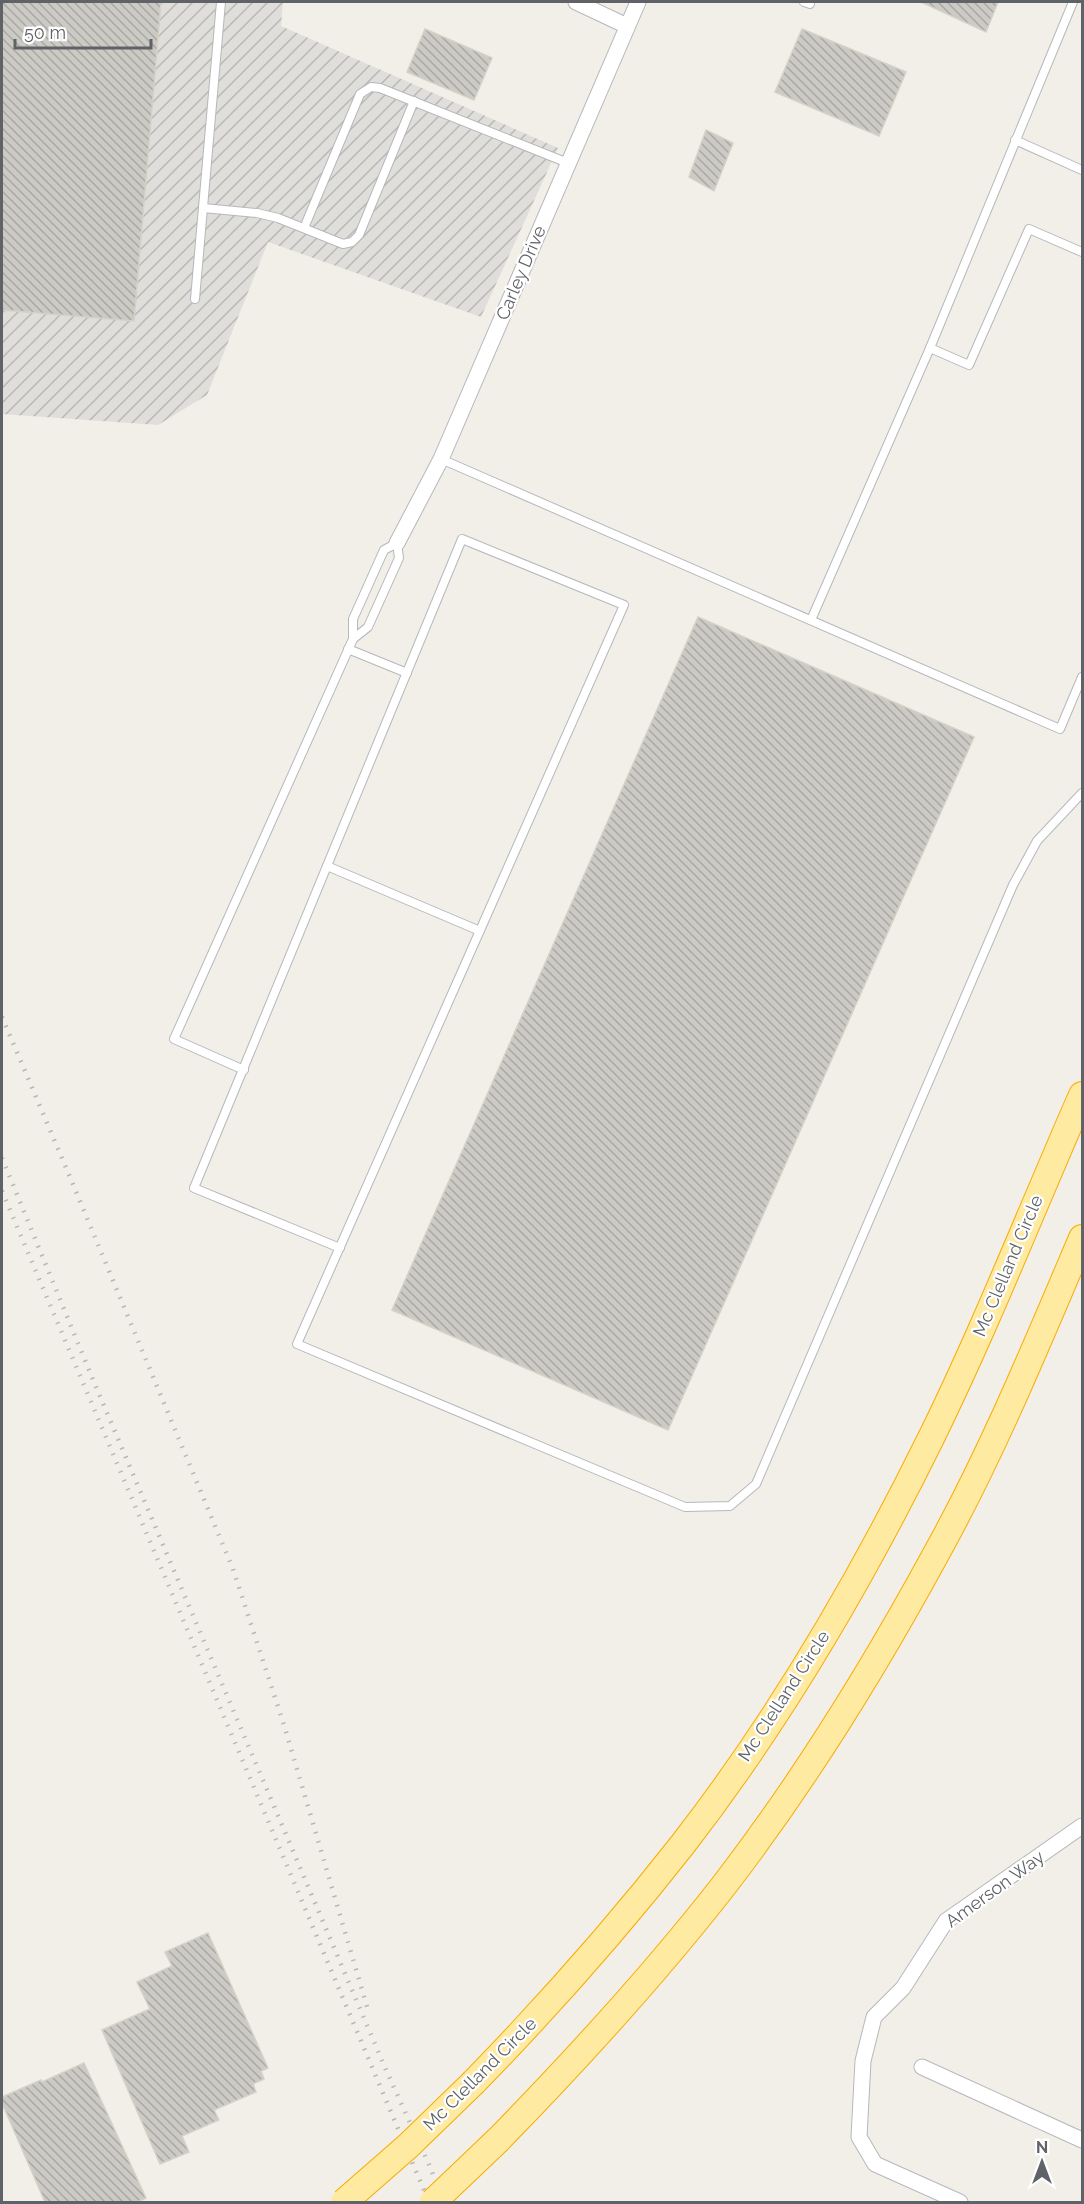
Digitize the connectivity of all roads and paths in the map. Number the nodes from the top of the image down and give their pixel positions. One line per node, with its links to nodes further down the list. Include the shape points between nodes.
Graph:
1 (221, 2): 10 (lane)
2 (576, 2): 5 (street)
3 (638, 2): 5 (street, Carley Drive)
4 (1073, 2): 7 (lane)
5 (627, 26): 8 (street, Carley Drive)
6 (414, 101): 8 (lane); 11 (lane, via 380,88 371,87 360,94); 11 (lane, via 359,235 343,244)
7 (1016, 140): 9 (lane); 14 (lane)
8 (568, 164): 15 (street, Carley Drive)
9 (1083, 170)
10 (203, 208): 11 (lane, via 257,213); 13 (lane)
11 (304, 228)
12 (1083, 252): 14 (lane, via 1029,229 969,364)
13 (195, 299)
14 (930, 348): 17 (lane)
15 (441, 459): 16 (street, Carley Drive); 17 (lane)
16 (397, 543): 18 (lane, via 399,558 368,627); 18 (lane, via 384,550 353,619)
17 (811, 620): 21 (lane, via 1060,729)
18 (353, 639): 19 (lane)
19 (348, 649): 20 (lane); 25 (lane, via 174,1039)
20 (407, 673): 23 (lane); 24 (lane, via 462,539 624,605)
21 (1083, 677)
22 (1083, 793): 28 (lane, via 1037,841 1013,885 756,1484 730,1506 685,1508 297,1344)
23 (327, 866): 24 (lane); 25 (lane)
24 (480, 931): 28 (lane)
25 (244, 1070): 28 (lane, via 194,1188)
26 (1083, 1095): 33 (highway, Mc Clelland Circle, bridge, via 931,1438 794,1683 744,1760 663,1868 531,2022 474,2082)
27 (1083, 1238): 34 (highway, bridge, via 994,1438 938,1552 848,1706 777,1813 694,1923 611,2020 498,2140)
28 (340, 1248)
29 (1083, 1826): 32 (street, Amerson Way, via 946,1921 903,1988 873,2017 863,2061 859,2137 875,2164)
30 (922, 2067): 31 (street)
31 (1083, 2140)
32 (954, 2201)
33 (344, 2202)
34 (433, 2202)

